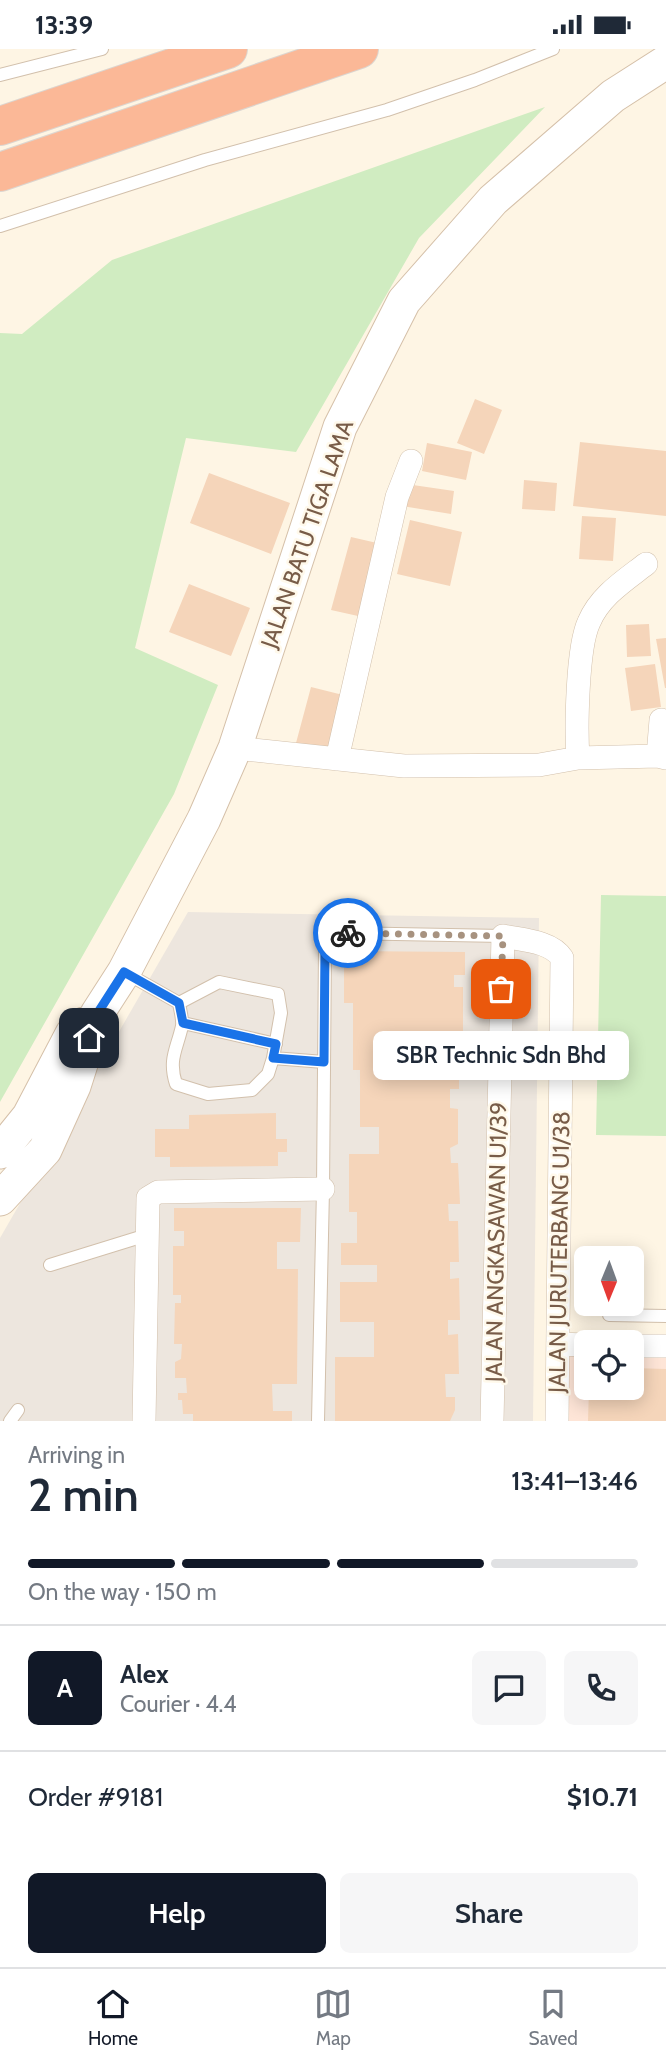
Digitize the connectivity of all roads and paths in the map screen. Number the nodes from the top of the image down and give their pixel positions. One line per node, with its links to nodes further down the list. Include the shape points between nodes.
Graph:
1 (102, 49): 6 (lane)
2 (228, 49): 7 (highway)
3 (359, 49): 8 (highway)
4 (553, 49): 9 (lane, via 387,110 205,160)
5 (666, 62): 13 (street, JALAN BATU TIGA LAMA, via 613,96 493,200 404,301 340,427)
6 (0, 75)
7 (0, 126)
8 (0, 172)
9 (0, 226)
10 (411, 461): 16 (street, via 397,497)
11 (646, 564): 15 (street, via 608,593 588,622 581,659)
12 (661, 720): 14 (street)
13 (235, 748): 16 (street); 18 (street, JALAN BATU TIGA LAMA, via 204,819)
14 (662, 757): 15 (street)
15 (578, 758): 16 (street, via 539,765 418,766)
16 (337, 759)
17 (503, 936): 24 (lane, via 341,933 332,938 325,948); 32 (street, JALAN JURUTERBANG U1/38, via 557,949 562,958); 38 (street, JALAN ANGKASAWAN U1/39)
18 (124, 972): 19 (lane); 20 (street, JALAN BATU TIGA LAMA)
19 (179, 1003): 21 (lane); 22 (lane, via 219,982 278,995 281,1013)
20 (97, 1014): 25 (street, JALAN BATU TIGA LAMA, via 72,1034 29,1116); 27 (street, JALAN BATU TIGA LAMA, via 75,1086 45,1150)
21 (183, 1023): 22 (lane); 23 (lane, via 174,1048 176,1084 208,1094 252,1090 268,1074)
22 (276, 1044): 23 (lane)
23 (273, 1058): 24 (lane)
24 (324, 1062): 26 (lane)
25 (0, 1152)
26 (323, 1189): 28 (street, via 158,1192 148,1198); 37 (lane)
27 (0, 1199)
28 (147, 1235): 29 (lane); 36 (street)
29 (50, 1265)
30 (644, 1316): 31 (lane)
31 (666, 1316)
32 (558, 1344): 33 (street); 39 (street, JALAN JURUTERBANG U1/38)
33 (574, 1345)
34 (644, 1346): 35 (street)
35 (666, 1346)
36 (144, 1421)
37 (318, 1421)
38 (492, 1421)
39 (557, 1421)

